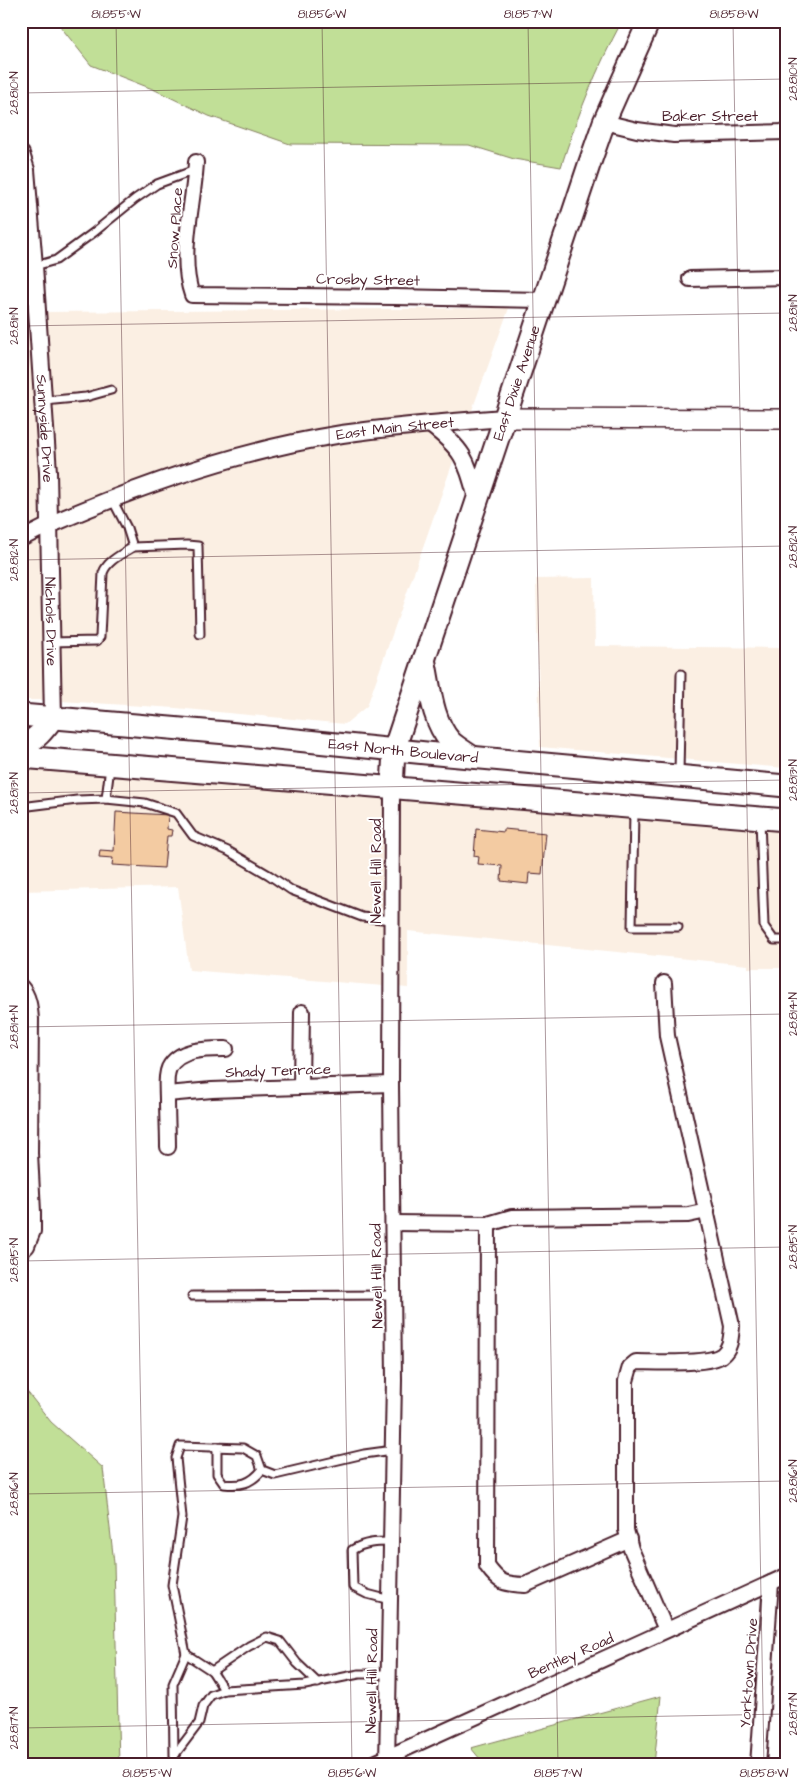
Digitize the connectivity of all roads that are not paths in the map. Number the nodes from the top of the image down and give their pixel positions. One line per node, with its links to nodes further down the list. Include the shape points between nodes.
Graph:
1 (649, 21): 2 (main road, East Dixie Avenue)
2 (604, 122): 3 (street, Baker Street, via 674,135); 10 (main road, East Dixie Avenue)
3 (786, 132)
4 (21, 154): 6 (street, Sunnyside Drive, via 26,170)
5 (196, 166): 6 (lane, via 157,184 56,260); 9 (street, Snow Place, via 187,256 187,282)
6 (34, 266): 12 (street, Sunnyside Drive)
7 (786, 277): 8 (street)
8 (690, 279)
9 (192, 295): 10 (street, Crosby Street)
10 (543, 300): 13 (main road, East Dixie Avenue)
11 (111, 390): 12 (lane)
12 (44, 401): 18 (street, Sunnyside Drive)
13 (504, 418): 14 (main road, East Main Street); 15 (street, East Main Street); 16 (main road, East Dixie Avenue)
14 (786, 419)
15 (430, 424): 16 (street, via 461,452); 17 (street, East Main Street, via 277,447 164,479)
16 (477, 498): 23 (main road, East Dixie Avenue)
17 (112, 499): 18 (street, East Main Street); 20 (lane)
18 (49, 525): 19 (street, East Main Street); 22 (street, Nichols Drive)
19 (21, 539)
20 (133, 547): 21 (lane, via 198,546); 22 (lane, via 117,557 102,573 100,637 97,641)
21 (200, 634)
22 (51, 642): 26 (street, Nichols Drive)
23 (424, 657): 28 (main road, East Dixie Avenue); 30 (main road, via 440,725 451,742)
24 (681, 674): 32 (lane)
25 (21, 715): 26 (main road, East North Boulevard)
26 (53, 718): 27 (main road, via 42,733); 28 (main road, East North Boulevard)
27 (21, 747)
28 (394, 750): 30 (main road, East North Boulevard); 34 (main road, East Dixie Avenue)
29 (21, 756): 31 (main road)
30 (472, 758): 32 (main road, East North Boulevard)
31 (111, 764): 34 (main road); 35 (lane)
32 (678, 776): 33 (main road, East North Boulevard)
33 (786, 786)
34 (392, 788): 37 (main road); 40 (street, Newell Hill Road)
35 (106, 799): 36 (lane); 40 (lane, via 145,803 176,813 193,836 228,851 291,890 362,917)
36 (21, 806)
37 (634, 808): 38 (main road); 41 (lane, via 632,927)
38 (760, 818): 39 (main road); 42 (lane, via 764,926 774,940)
39 (786, 820)
40 (392, 920): 47 (street, Newell Hill Road)
41 (678, 927)
42 (786, 940)
43 (664, 983): 51 (street, via 667,1036)
44 (21, 987): 54 (street, via 32,1019 30,1153 33,1212 32,1231)
45 (302, 1012): 48 (street)
46 (226, 1049): 49 (street, Shady Terrace, via 204,1049 180,1057 168,1070)
47 (391, 1084): 48 (street, Shady Terrace); 52 (street, Newell Hill Road)
48 (301, 1087): 49 (street, Shady Terrace)
49 (167, 1094): 50 (street, Shady Terrace)
50 (168, 1146)
51 (706, 1211): 53 (street, via 688,1215 512,1217); 60 (street, via 732,1326 730,1345 722,1356 705,1361 636,1362 630,1367 626,1381)
52 (393, 1223): 53 (street); 55 (street, Newell Hill Road)
53 (488, 1224): 60 (street, via 487,1566 496,1579 525,1585)
54 (24, 1249)
55 (393, 1295): 56 (lane); 58 (street, Newell Hill Road)
56 (192, 1296)
57 (217, 1447): 59 (lane, via 243,1448 256,1456); 59 (lane, via 217,1474 224,1484 247,1483); 66 (lane, via 180,1446 176,1458 182,1517 172,1585)
58 (393, 1450): 59 (lane, via 275,1475); 61 (street, Newell Hill Road)
59 (262, 1470)
60 (628, 1539): 65 (street)
61 (391, 1542): 64 (street, Newell Hill Road); 64 (lane, via 371,1542 352,1550 353,1587)
62 (786, 1576): 63 (street, Bentley Road)
63 (771, 1583): 65 (street, Bentley Road); 73 (street, Yorktown Drive)
64 (390, 1600): 68 (street, Newell Hill Road)
65 (666, 1630): 71 (street, Bentley Road)
66 (186, 1654): 67 (lane); 70 (lane, via 173,1684 174,1756 199,1723 202,1706 211,1695)
67 (212, 1671): 69 (lane, via 266,1637 280,1641); 70 (lane)
68 (388, 1674): 69 (lane, via 358,1674); 71 (street, Newell Hill Road)
69 (318, 1683): 70 (lane)
70 (224, 1690)
71 (387, 1761): 72 (street, Bentley Road)
72 (370, 1765)
73 (758, 1765)

